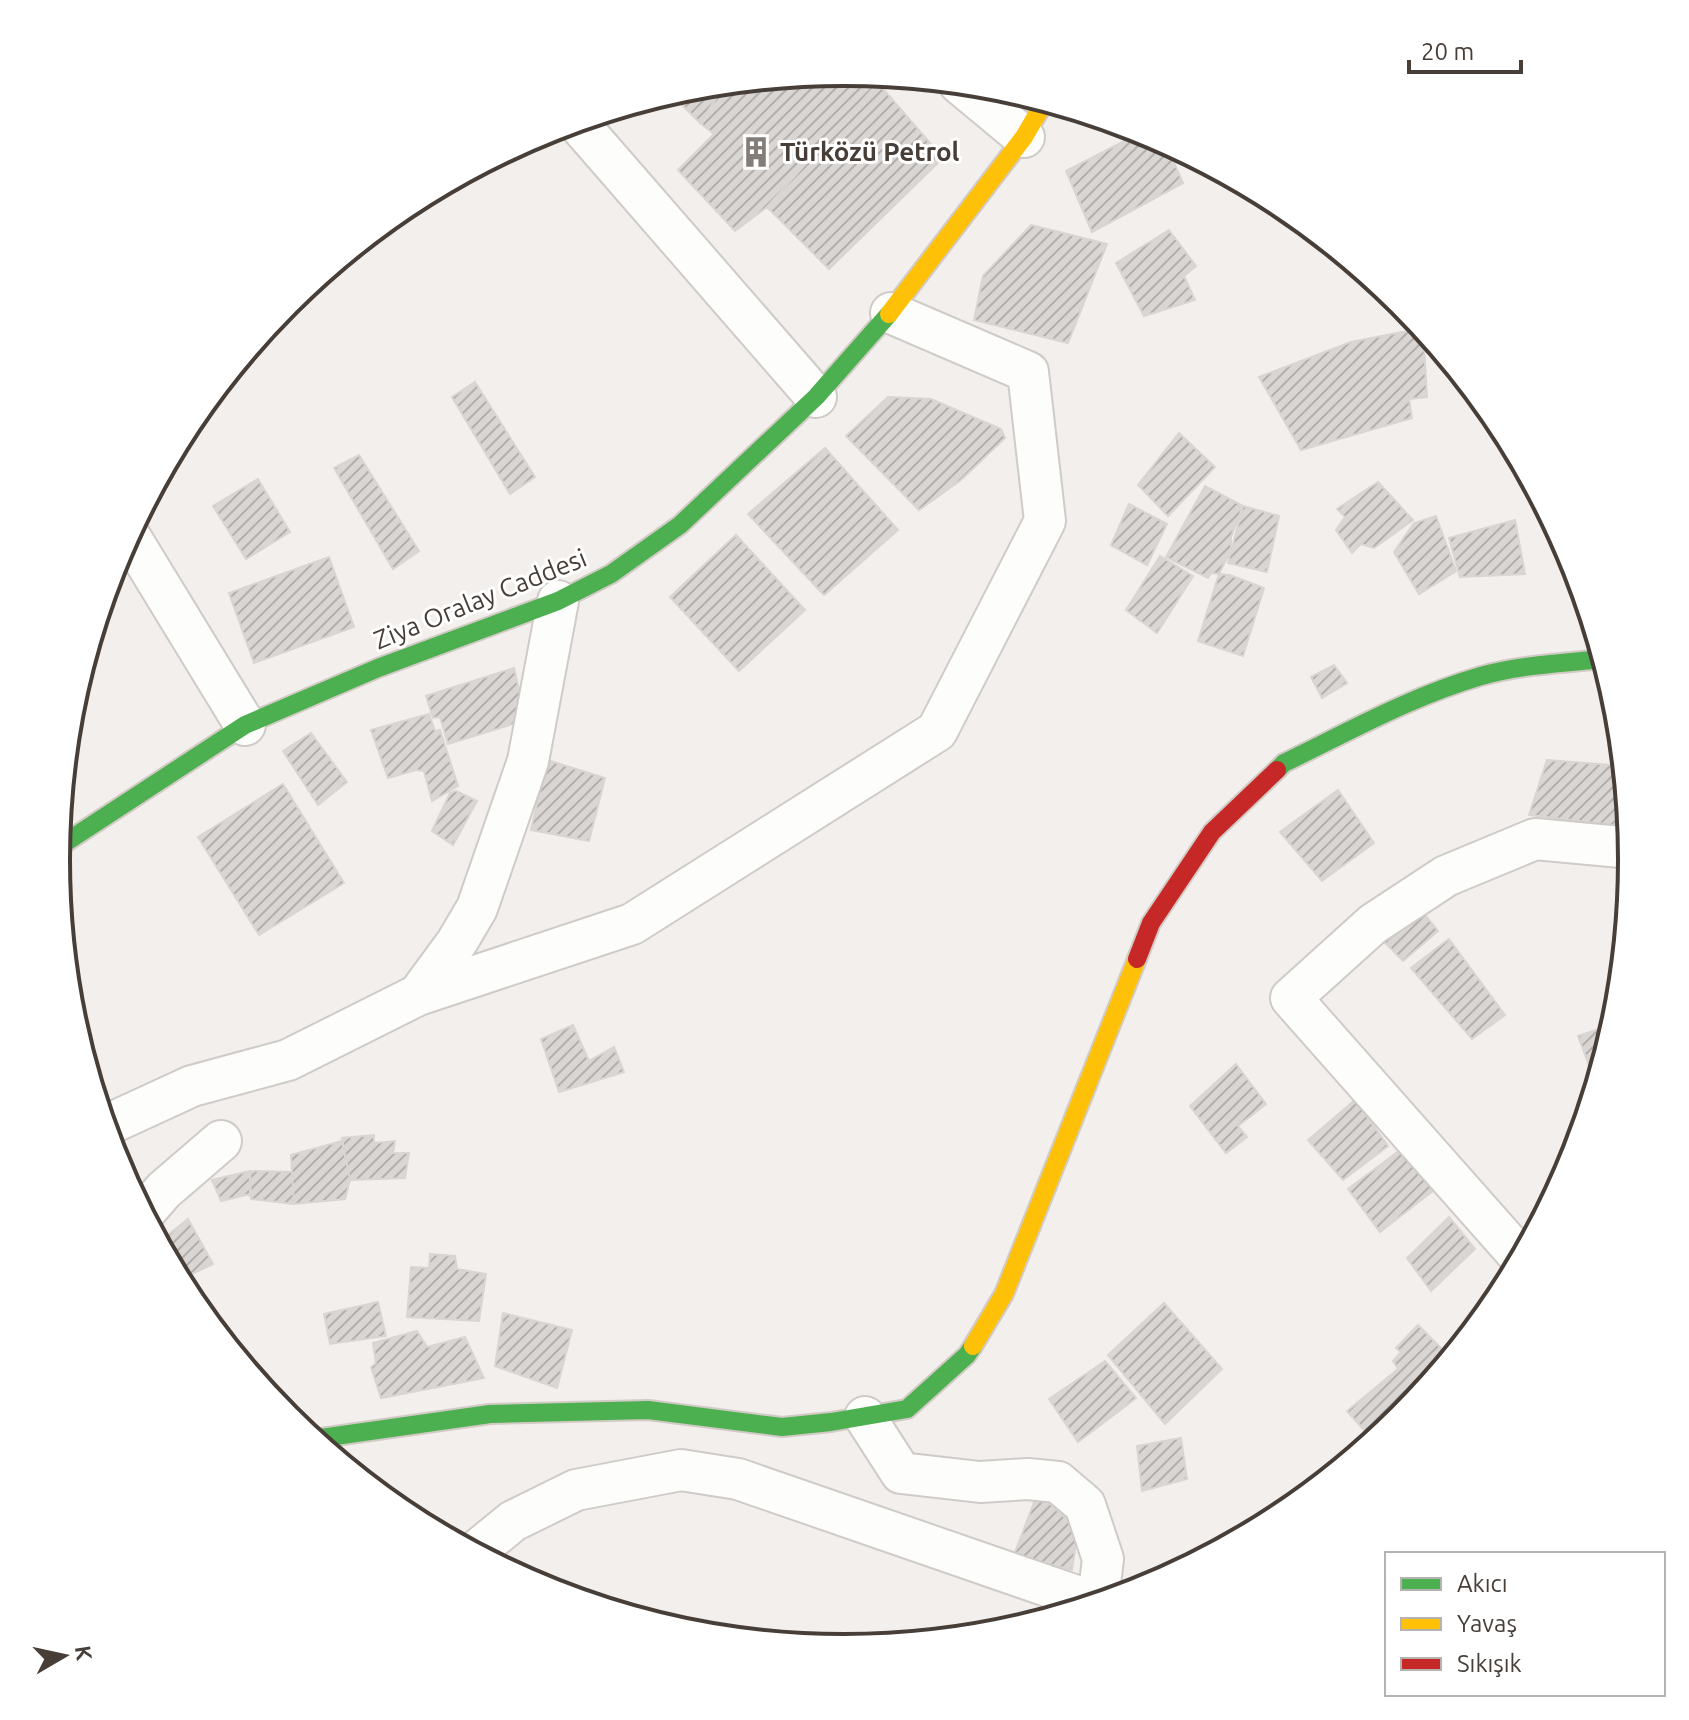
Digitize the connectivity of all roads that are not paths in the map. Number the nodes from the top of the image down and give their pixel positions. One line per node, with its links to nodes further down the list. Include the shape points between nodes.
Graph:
1 (976, 97): 4 (street)
2 (1039, 111): 4 (street, Ziya Oralay Caddesi)
3 (585, 131): 6 (street)
4 (1024, 137): 5 (street, Ziya Oralay Caddesi)
5 (891, 313): 6 (street, Ziya Oralay Caddesi); 13 (street, via 1028,372 1045,521 937,731 632,924)
6 (816, 397): 8 (street, Ziya Oralay Caddesi, via 680,525 611,574)
7 (136, 547): 10 (street)
8 (558, 601): 10 (street, Ziya Oralay Caddesi, via 378,668); 13 (street, via 528,761 482,894 457,942)
9 (1593, 660): 18 (street, via 1482,676 1399,707 1284,763 1212,832 1151,923 1004,1294 967,1355 907,1409)
10 (245, 725): 11 (street, Ziya Oralay Caddesi)
11 (71, 839)
12 (1618, 847): 17 (street, via 1535,839 1446,876 1373,924 1291,998)
13 (418, 995): 14 (street, via 288,1060 192,1086)
14 (116, 1121)
15 (221, 1141): 16 (street)
16 (151, 1205)
17 (1513, 1249)
18 (865, 1417): 19 (street, via 782,1427 648,1410 490,1414); 21 (street, via 901,1473 980,1482 1058,1482 1085,1505 1103,1559)
19 (328, 1437)
20 (483, 1545): 22 (street, via 513,1521 576,1490 681,1470 738,1479)
21 (1102, 1590)
22 (1080, 1597)

